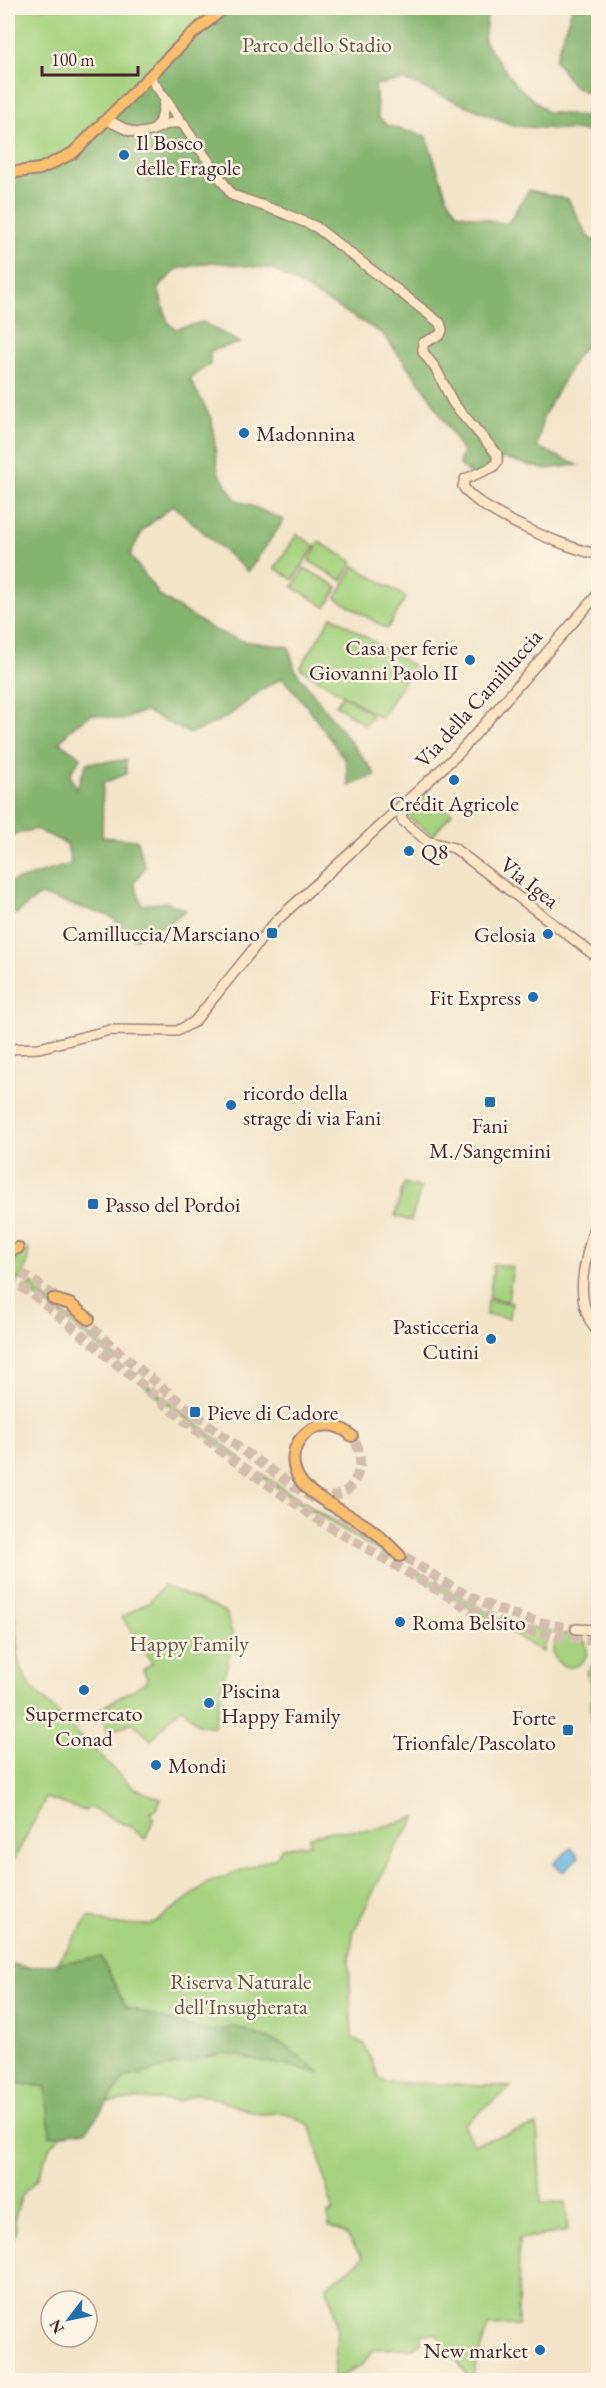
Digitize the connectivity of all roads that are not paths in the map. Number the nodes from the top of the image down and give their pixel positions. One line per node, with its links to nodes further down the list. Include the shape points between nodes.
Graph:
1 (224, 8): 2 (main road)
2 (146, 81): 3 (main road); 4 (main road)
3 (165, 100): 5 (main road); 6 (main road)
4 (107, 120): 6 (main road, via 135,133); 7 (main road, via 56,163 34,171)
5 (184, 124): 6 (main road, via 168,123); 8 (main road, via 232,195 316,227 440,323 440,335 423,344 423,352 455,406 497,456 493,467 465,479 463,486 467,492 520,525)
6 (154, 129)
7 (8, 173)
8 (597, 556)
9 (598, 594): 10 (main road, Via della Camilluccia, via 470,741)
10 (401, 808): 11 (main road); 12 (main road, Via della Camilluccia)
11 (404, 823): 12 (main road); 13 (main road, Via Igea, via 426,840 451,846 463,854)
12 (383, 824): 14 (main road, Via della Camilluccia, via 276,921 200,1016 184,1028 172,1032 110,1030 39,1048)
13 (598, 958)
14 (8, 1049)
15 (598, 1212): 18 (main road, via 582,1296 587,1316)
16 (53, 1299): 17 (main road, via 70,1304)
17 (89, 1319)
18 (598, 1332)
19 (352, 1436): 20 (main road, via 336,1426 322,1425 309,1430 295,1452 296,1474 309,1490 365,1525)
20 (400, 1556)
21 (576, 1629): 22 (main road)
22 (598, 1630)

